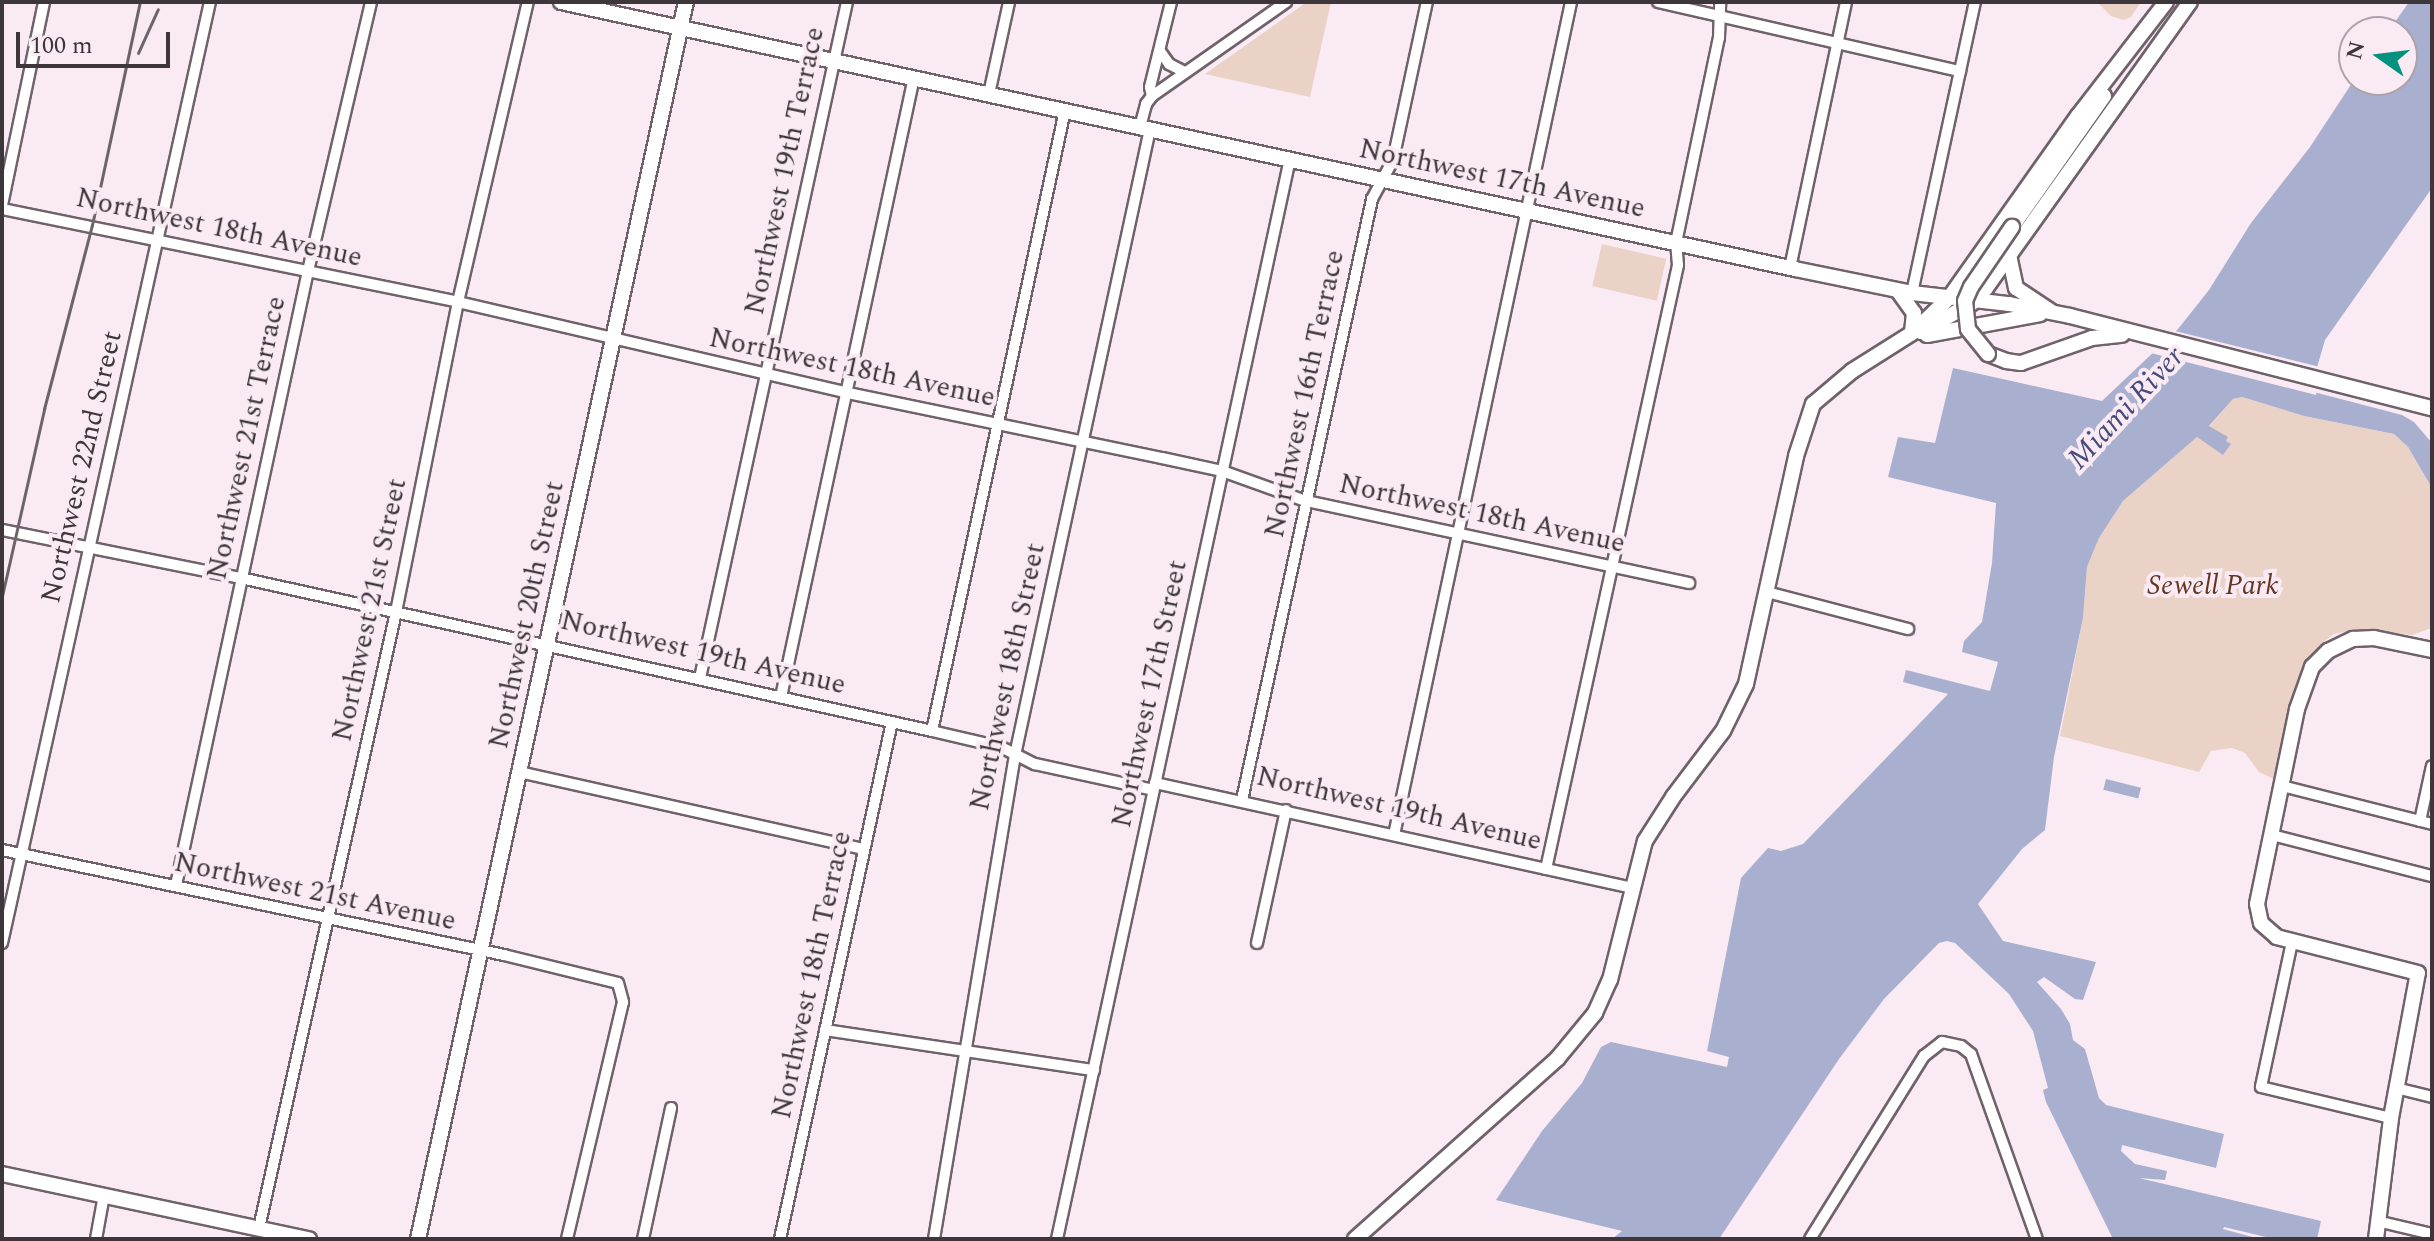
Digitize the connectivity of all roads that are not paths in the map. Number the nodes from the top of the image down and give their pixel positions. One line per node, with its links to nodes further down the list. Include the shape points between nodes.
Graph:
1 (44, 2): 34 (street)
2 (210, 2): 36 (street, Northwest 22nd Street)
3 (371, 2): 40 (street, Northwest 21st Terrace)
4 (528, 2): 44 (street, Northwest 21st Street)
5 (561, 2): 20 (main road, Northwest 17th Avenue)
6 (686, 2): 20 (main road, Northwest 20th Street)
7 (847, 2): 23 (street, Northwest 19th Terrace)
8 (1009, 2): 28 (street)
9 (1171, 2): 22 (street)
10 (1286, 2): 26 (street)
11 (1427, 2): 33 (street, Northwest 16th Terrace, via 1393,160)
12 (1571, 2): 35 (street)
13 (1658, 2): 19 (street)
14 (1720, 2): 19 (street)
15 (1846, 2): 21 (street)
16 (1975, 2): 25 (street)
17 (2168, 2): 18 (main road); 24 (main road)
18 (2185, 8): 38 (main road)
19 (1720, 18): 21 (street); 37 (street)
20 (680, 27): 23 (main road, Northwest 17th Avenue); 48 (main road, Northwest 20th Street)
21 (1838, 45): 25 (street); 39 (street)
22 (1160, 51): 26 (street, via 1169,64); 29 (street)
23 (835, 60): 27 (main road, Northwest 17th Avenue); 49 (street, Northwest 19th Terrace)
24 (2124, 61): 42 (main road, via 2078,116); 46 (main road, bridge, via 2098,107 1976,278 1965,301 1965,317 1970,334 1988,354 2021,363 2092,338)
25 (1960, 71): 41 (street)
26 (1185, 72): 29 (street)
27 (914, 77): 28 (main road, Northwest 17th Avenue); 50 (street)
28 (989, 94): 30 (main road, Northwest 17th Avenue)
29 (1152, 96): 31 (street, Northwest 18th Street, via 1146,104)
30 (1065, 110): 31 (main road, Northwest 17th Avenue); 52 (street)
31 (1145, 128): 32 (main road, Northwest 17th Avenue); 53 (street, Northwest 18th Street)
32 (1290, 159): 33 (main road, Northwest 17th Avenue); 54 (street, Northwest 17th Street)
33 (1383, 179): 35 (main road, Northwest 17th Avenue); 55 (street, Northwest 16th Terrace, via 1372,199)
34 (2, 207): 36 (street, Northwest 18th Avenue)
35 (1527, 211): 37 (main road, Northwest 17th Avenue); 57 (street)
36 (158, 240): 40 (street, Northwest 18th Avenue); 58 (street, Northwest 22nd Street)
37 (1676, 243): 39 (main road, Northwest 17th Avenue); 59 (street, via 1678,265)
38 (2009, 255): 43 (main road); 45 (main road, via 2016,288)
39 (1790, 268): 41 (main road, Northwest 17th Avenue)
40 (308, 271): 44 (street, Northwest 18th Avenue); 60 (street, Northwest 21st Terrace)
41 (1905, 292): 42 (main road, Northwest 17th Avenue); 47 (main road, via 1914,313)
42 (1949, 298): 43 (main road, Northwest 17th Avenue); 47 (main road)
43 (1976, 300): 45 (main road, Northwest 17th Avenue); 47 (main road)
44 (458, 302): 48 (street, Northwest 18th Avenue); 63 (street, Northwest 21st Street)
45 (2052, 312): 46 (main road, Northwest 17th Avenue); 47 (main road)
46 (2139, 336): 51 (main road, Northwest 17th Avenue)
47 (1907, 337): 62 (main road, via 1835,383 1808,413)
48 (614, 338): 49 (street, Northwest 18th Avenue); 67 (main road, Northwest 20th Street)
49 (765, 374): 50 (street, Northwest 18th Avenue); 69 (street, Northwest 19th Terrace)
50 (848, 393): 52 (street, Northwest 18th Avenue); 70 (street)
51 (2432, 408)
52 (999, 425): 53 (street, Northwest 18th Avenue); 72 (street)
53 (1081, 442): 54 (street, Northwest 18th Avenue); 73 (street, Northwest 18th Street)
54 (1222, 471): 55 (street, Northwest 18th Avenue); 77 (street, Northwest 17th Street)
55 (1306, 501): 57 (street, Northwest 18th Avenue); 78 (street, Northwest 16th Terrace)
56 (2, 530): 58 (street, Northwest 19th Avenue)
57 (1458, 533): 59 (street, Northwest 18th Avenue); 82 (street)
58 (89, 548): 60 (street, Northwest 19th Avenue); 86 (street, Northwest 22nd Street)
59 (1613, 567): 61 (street, Northwest 18th Avenue); 87 (street)
60 (241, 578): 63 (street, Northwest 19th Avenue); 89 (street, Northwest 21st Terrace)
61 (1689, 583)
62 (1767, 592): 64 (street); 90 (main road, via 1737,706 1645,841)
63 (396, 612): 67 (street, Northwest 19th Avenue); 91 (street, Northwest 21st Street)
64 (1908, 629)
65 (2432, 637): 66 (main road)
66 (2400, 643): 68 (main road); 76 (main road, via 2353,639 2316,663 2301,694)
67 (547, 645): 69 (street, Northwest 19th Avenue); 75 (main road, Northwest 20th Street)
68 (2432, 650)
69 (700, 678): 70 (street, Northwest 19th Avenue)
70 (781, 697): 71 (street, Northwest 19th Avenue)
71 (892, 722): 72 (street, Northwest 19th Avenue); 84 (street, Northwest 18th Terrace)
72 (932, 731): 73 (street, Northwest 19th Avenue)
73 (1015, 755): 77 (street, Northwest 19th Avenue, via 1035,764); 97 (street, Northwest 18th Street)
74 (2432, 766): 80 (street)
75 (519, 772): 84 (street); 95 (main road, Northwest 20th Street)
76 (2282, 786): 80 (street); 83 (main road)
77 (1154, 787): 78 (street, Northwest 19th Avenue); 98 (street, Northwest 17th Street)
78 (1242, 800): 79 (street, Northwest 19th Avenue)
79 (1286, 810): 82 (street, Northwest 19th Avenue); 94 (street)
80 (2420, 821): 81 (street)
81 (2432, 824)
82 (1394, 835): 87 (street, Northwest 19th Avenue)
83 (2272, 835): 88 (street); 92 (main road, via 2257,912 2269,932)
84 (863, 849): 96 (street, Northwest 18th Terrace)
85 (2, 850): 86 (street, Northwest 21st Avenue)
86 (22, 853): 89 (street, Northwest 21st Avenue); 93 (street, Northwest 22nd Street)
87 (1546, 869): 90 (street, Northwest 19th Avenue)
88 (2432, 876)
89 (176, 885): 91 (street, Northwest 21st Avenue)
90 (1631, 888): 116 (main road, via 1610,980 1585,1028)
91 (327, 920): 95 (street, Northwest 21st Avenue); 106 (street, Northwest 21st Street)
92 (2292, 942): 99 (main road, via 2424,975); 102 (street, via 2261,1087)
93 (2, 943)
94 (1257, 943)
95 (481, 952): 110 (main road, Northwest 20th Street); 111 (street, Northwest 21st Avenue, via 618,983 623,1002)
96 (825, 1030): 97 (street); 113 (street, Northwest 18th Terrace)
97 (965, 1050): 98 (street); 114 (street, Northwest 18th Street)
98 (1094, 1070): 115 (street, Northwest 17th Street)
99 (2396, 1088): 100 (street); 102 (main road)
100 (2432, 1097)
101 (671, 1108): 112 (street)
102 (2391, 1118): 105 (main road)
103 (2, 1174): 104 (main road)
104 (104, 1195): 106 (main road); 108 (street)
105 (2377, 1221): 107 (street); 119 (main road)
106 (259, 1228): 109 (main road)
107 (2432, 1234)
108 (96, 1239)
109 (309, 1239)
110 (418, 1239)
111 (567, 1239)
112 (643, 1239)
113 (780, 1239)
114 (934, 1239)
115 (1057, 1239)
116 (1355, 1239)
117 (1810, 1239): 118 (street, via 1924,1056 1948,1042 1967,1049 1976,1064)
118 (2036, 1239)
119 (2376, 1239)

